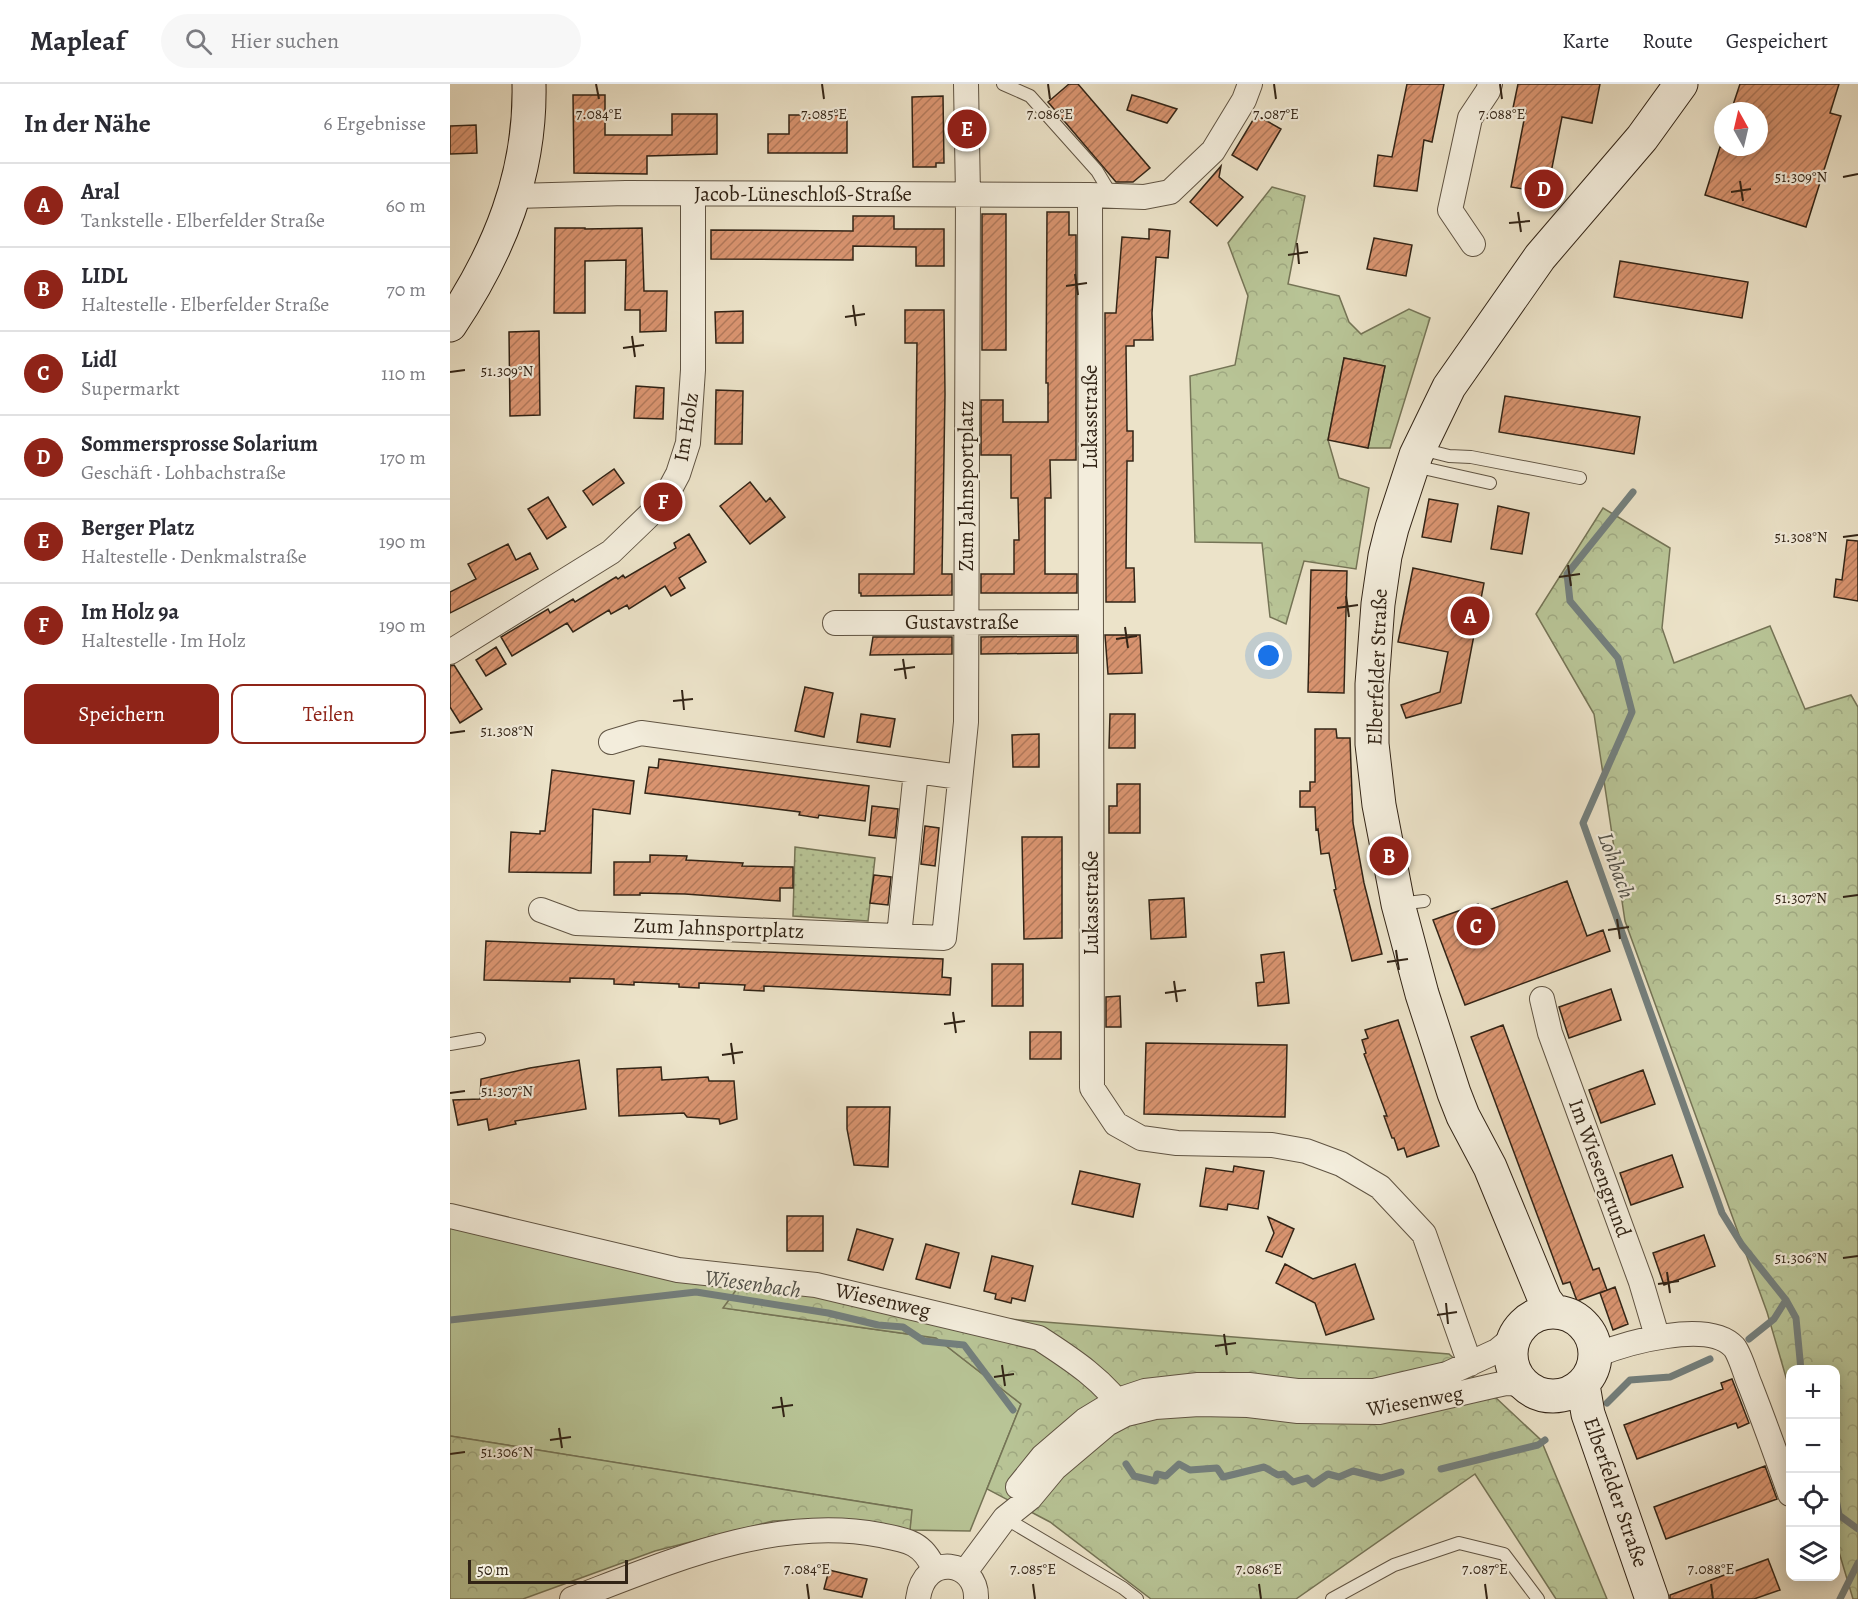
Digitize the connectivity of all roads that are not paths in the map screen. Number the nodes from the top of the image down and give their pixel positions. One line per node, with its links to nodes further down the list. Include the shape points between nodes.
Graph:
1 (529, 84): 9 (main road)
2 (966, 84): 8 (street, Zum Jahnsportplatz)
3 (1003, 84): 10 (lane, via 1030,96 1097,171)
4 (1250, 84): 10 (street, Jacob-Lüneschloß-Straße, via 1213,151 1170,192 1144,197)
5 (1490, 84): 11 (street, via 1470,118 1450,210)
6 (1681, 84): 13 (main road, Elberfelder Straße, via 1642,138 1524,278 1449,387)
7 (693, 194): 8 (street, Jacob-Lüneschloß-Straße); 9 (street, Jacob-Lüneschloß-Straße); 19 (street, Im Holz, via 693,370 688,443 668,493 610,552)
8 (969, 195): 10 (street, Jacob-Lüneschloß-Straße); 16 (street, Zum Jahnsportplatz)
9 (515, 196): 12 (main road, via 474,289)
10 (1101, 196): 17 (street, Lukasstraße)
11 (1473, 244)
12 (450, 325)
13 (1416, 457): 14 (lane, via 1472,457); 15 (lane); 28 (main road, Elberfelder Straße, via 1384,556 1372,684 1372,744 1379,805 1411,902 1428,1012)
14 (1580, 478)
15 (1491, 483)
16 (965, 621): 17 (street, Gustavstraße); 18 (street, Gustavstraße); 22 (street, Zum Jahnsportplatz, via 966,722)
17 (1090, 622): 34 (street, Lukasstraße, via 1092,1088 1116,1124 1141,1138 1177,1143 1272,1144 1341,1164 1380,1187 1424,1233)
18 (835, 623)
19 (450, 652)
20 (611, 742): 21 (street, via 641,733)
21 (916, 771): 22 (street); 24 (street)
22 (960, 777): 24 (street, Zum Jahnsportplatz, via 944,938)
23 (541, 910): 24 (street, Zum Jahnsportplatz, via 576,923)
24 (899, 936)
25 (1542, 999): 32 (street, Im Wiesengrund, via 1550,1033)
26 (479, 1040): 27 (lane)
27 (450, 1044)
28 (1463, 1116): 30 (main road, Elberfelder Straße, via 1490,1167 1545,1300); 31 (main road, Elberfelder Straße, via 1476,1171 1519,1290 1523,1307)
29 (450, 1216): 37 (street, Wiesenweg, via 678,1270 816,1285 1039,1338 1070,1359)
30 (1554, 1312): 31 (main road, via 1538,1314); 33 (main road, via 1571,1314)
31 (1519, 1330): 34 (street, Wiesenweg, via 1497,1351); 36 (main road, via 1511,1353 1513,1370)
32 (1657, 1336): 33 (street); 38 (street, via 1698,1335 1718,1338 1734,1347)
33 (1604, 1346): 35 (main road)
34 (1470, 1364): 37 (street, Wiesenweg, via 1447,1374 1374,1391 1198,1385 1144,1391)
35 (1583, 1384): 36 (main road, via 1569,1394); 49 (main road, Elberfelder Straße, via 1588,1414)
36 (1538, 1390): 37 (street, Wiesenweg, via 1506,1383 1379,1412 1200,1404); 48 (main road, Elberfelder Straße, via 1568,1422)
37 (1122, 1407): 39 (street, Wiesenweg, via 1084,1420 1043,1456 1018,1487)
38 (1786, 1481)
39 (1005, 1518): 41 (street, Wiesenweg); 45 (lane)
40 (934, 1569): 41 (street, via 943,1566); 42 (street, via 922,1548 903,1539 862,1532 776,1533 711,1549); 43 (street, via 924,1578)
41 (965, 1572): 44 (street)
42 (572, 1599)
43 (918, 1599)
44 (976, 1599)
45 (1137, 1599)
46 (1332, 1599): 47 (lane, via 1394,1565 1459,1543 1504,1554)
47 (1538, 1599)
48 (1634, 1599)
49 (1652, 1599)

